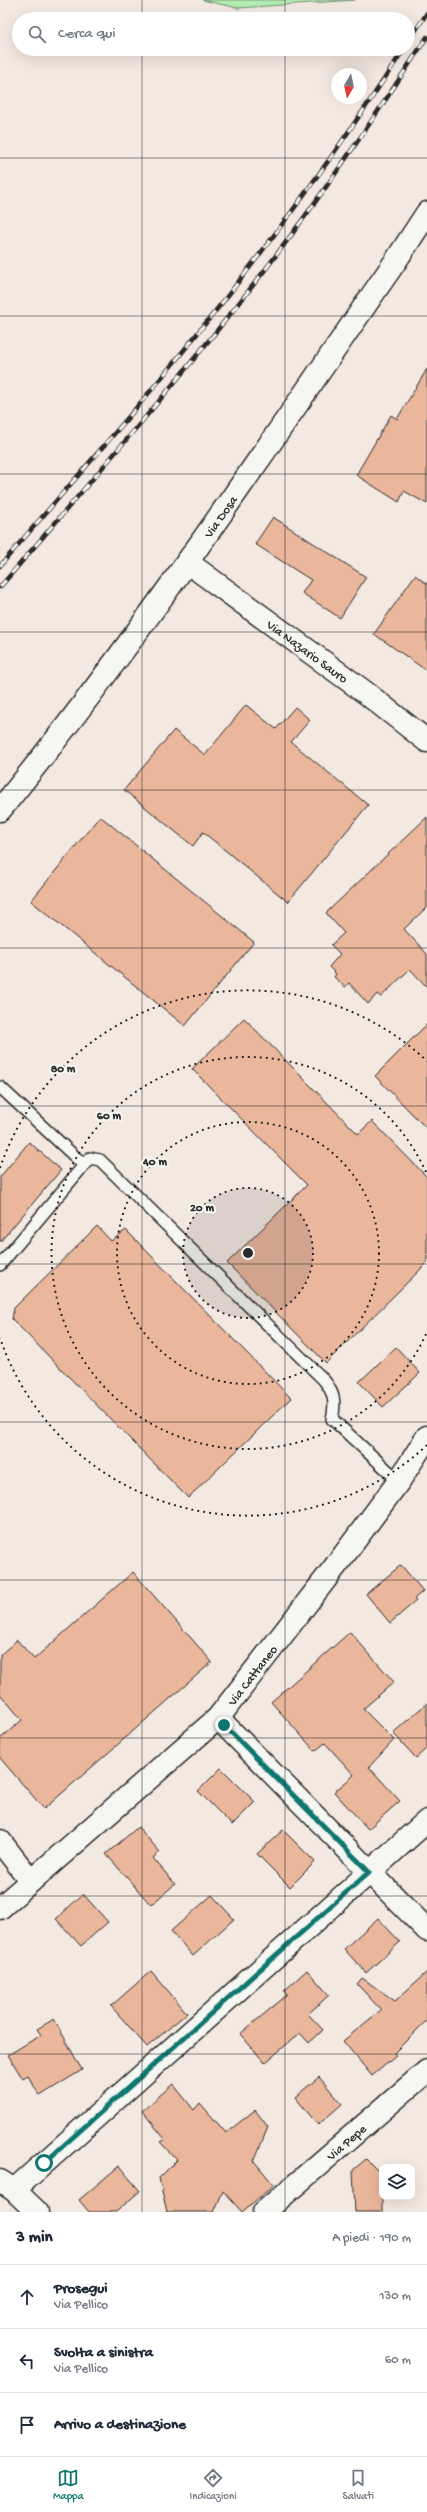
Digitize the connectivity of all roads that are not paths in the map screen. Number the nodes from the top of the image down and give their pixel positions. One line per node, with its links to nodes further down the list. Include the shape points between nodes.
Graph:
1 (427, 213): 2 (street, Via Dosa)
2 (187, 562): 3 (street, Via Nazario Sauro, via 366,693); 4 (street, Via Dosa)
3 (427, 741)
4 (0, 810)
5 (0, 1087): 6 (lane)
6 (84, 1165): 7 (lane); 9 (lane, via 90,1158 100,1160 323,1379 333,1390 335,1406 332,1419)
7 (0, 1265)
8 (424, 1450): 9 (street, Via Cattaneo)
9 (399, 1481): 10 (street, Via Cattaneo, via 298,1617)
10 (218, 1718): 13 (street); 14 (street, Via Cattaneo)
11 (427, 1821): 13 (street)
12 (0, 1841): 14 (street)
13 (369, 1872): 16 (street); 18 (street)
14 (31, 1881): 15 (street, Via Cattaneo)
15 (0, 1908)
16 (427, 1930)
17 (427, 2070): 20 (street, Via Pepe)
18 (7, 2186): 19 (street)
19 (37, 2212)
20 (264, 2212)

